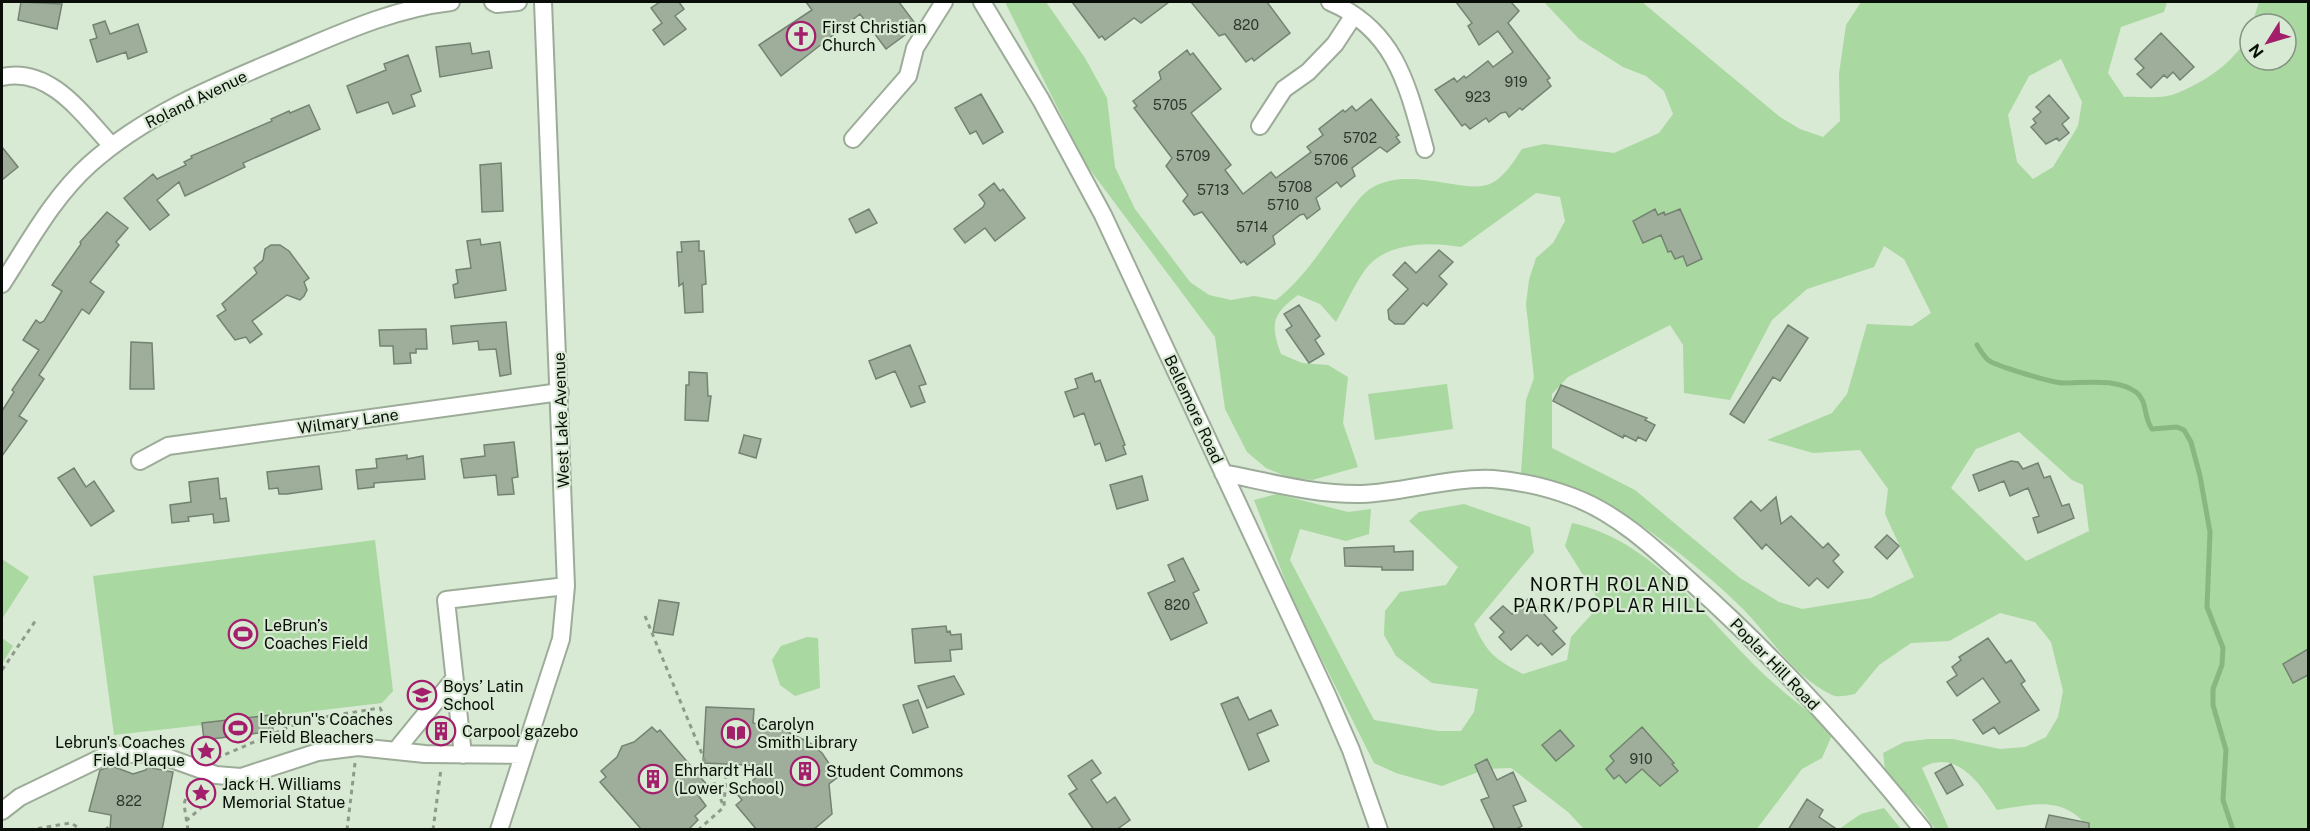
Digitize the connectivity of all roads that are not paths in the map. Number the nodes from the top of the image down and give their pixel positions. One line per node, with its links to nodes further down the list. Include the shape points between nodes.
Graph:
1 (451, 2): 12 (street, Roland Avenue, via 402,10 360,25 190,99 152,118)
2 (493, 2): 3 (street)
3 (518, 2)
4 (543, 2): 15 (street, West Lake Avenue)
5 (944, 2): 11 (street, via 915,48 908,76)
6 (982, 2): 17 (street, Bellemore Road, via 1103,215)
7 (1330, 2): 8 (street)
8 (1354, 15): 10 (street, via 1335,44 1308,72 1284,89); 13 (street, via 1377,33 1395,59)
9 (2, 78): 12 (street, via 30,77 51,86)
10 (1260, 126)
11 (853, 140)
12 (112, 146): 14 (street, Roland Avenue, via 72,183)
13 (1425, 149)
14 (2, 284)
15 (560, 392): 16 (street, Wilmary Lane, via 168,446); 18 (street, West Lake Avenue)
16 (140, 462)
17 (1223, 473): 25 (street, Bellemore Road, via 1351,750); 26 (street, Poplar Hill Road, via 1335,494 1492,479 1574,497 1659,553 1726,613 1806,693)
18 (566, 586): 19 (street, via 446,600); 22 (street, West Lake Avenue, via 561,639)
19 (454, 679): 20 (street); 21 (street)
20 (397, 749): 21 (street); 23 (street, via 358,747 318,752 241,777 155,753 107,755 20,797)
21 (463, 755): 22 (street)
22 (523, 755): 24 (street, West Lake Avenue)
23 (2, 811)
24 (499, 830)
25 (1379, 830)
26 (1923, 830)

